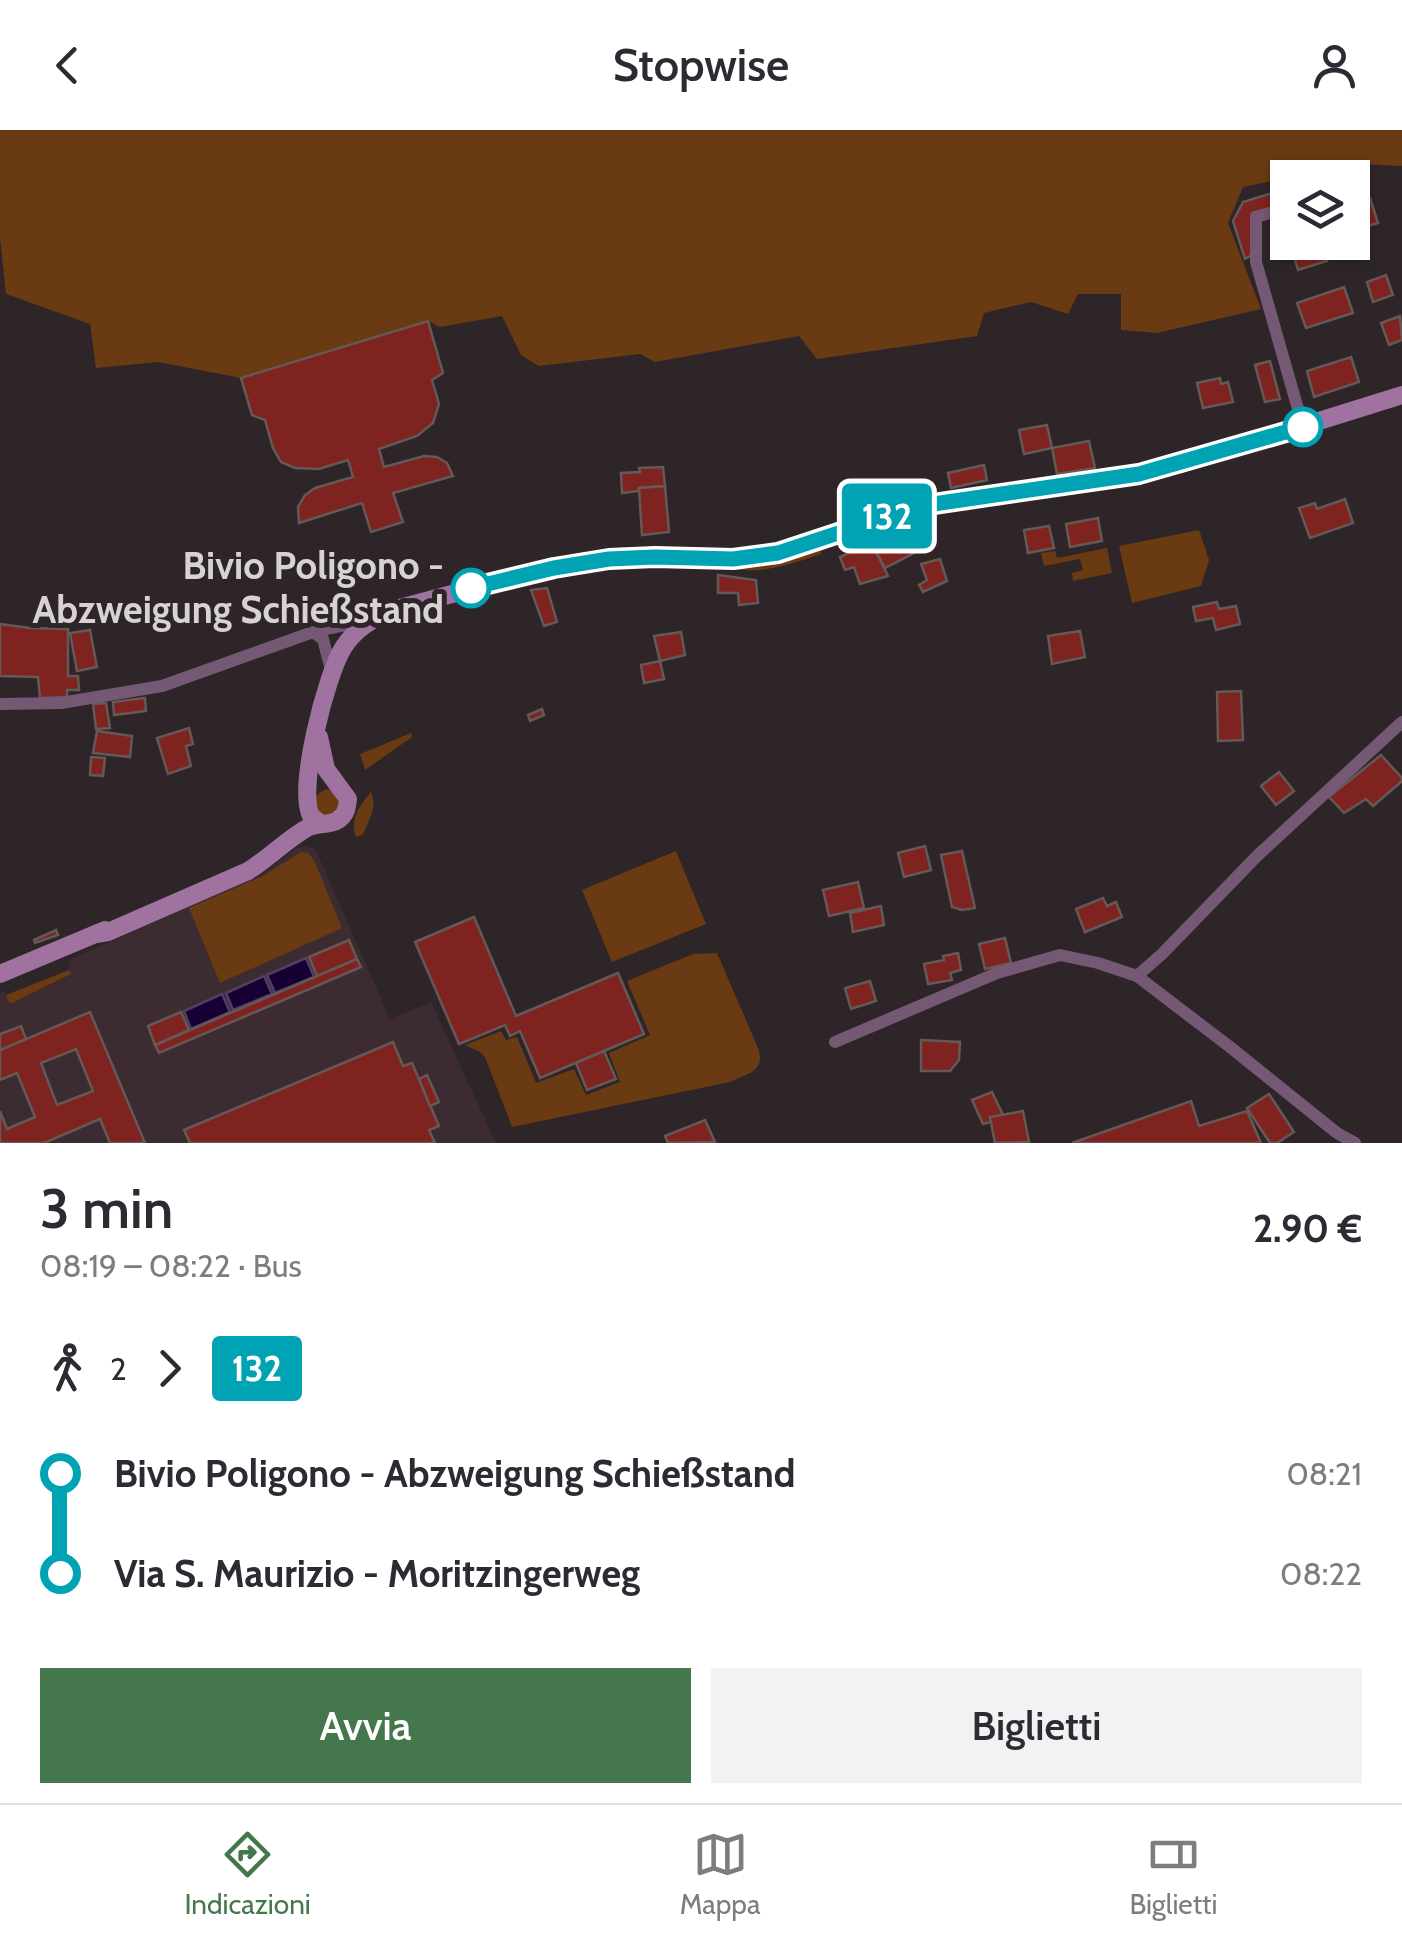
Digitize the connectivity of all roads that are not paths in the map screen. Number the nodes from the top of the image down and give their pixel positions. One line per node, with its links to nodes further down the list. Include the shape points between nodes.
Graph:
1 (1270, 213): 3 (street, via 1256,217 1256,262)
2 (1402, 395): 3 (main road)
3 (1304, 432): 4 (main road, via 1139,474 920,506 778,553 572,564)
4 (371, 620): 5 (street); 6 (main road)
5 (314, 632): 6 (street, via 323,639); 7 (street, via 162,686 61,703)
6 (331, 670): 8 (main road)
7 (0, 704)
8 (319, 717): 10 (main road, via 321,752); 11 (main road)
9 (1402, 722): 15 (street)
10 (338, 786): 11 (main road, via 318,784); 12 (main road, via 348,800 346,811 336,822)
11 (307, 798): 12 (main road); 13 (main road, via 284,833 250,863)
12 (320, 823): 13 (main road, via 248,871)
13 (96, 934): 14 (main road)
14 (0, 974)
15 (1137, 976): 16 (street, via 1060,954); 17 (street)
16 (834, 1042)
17 (1356, 1143)

